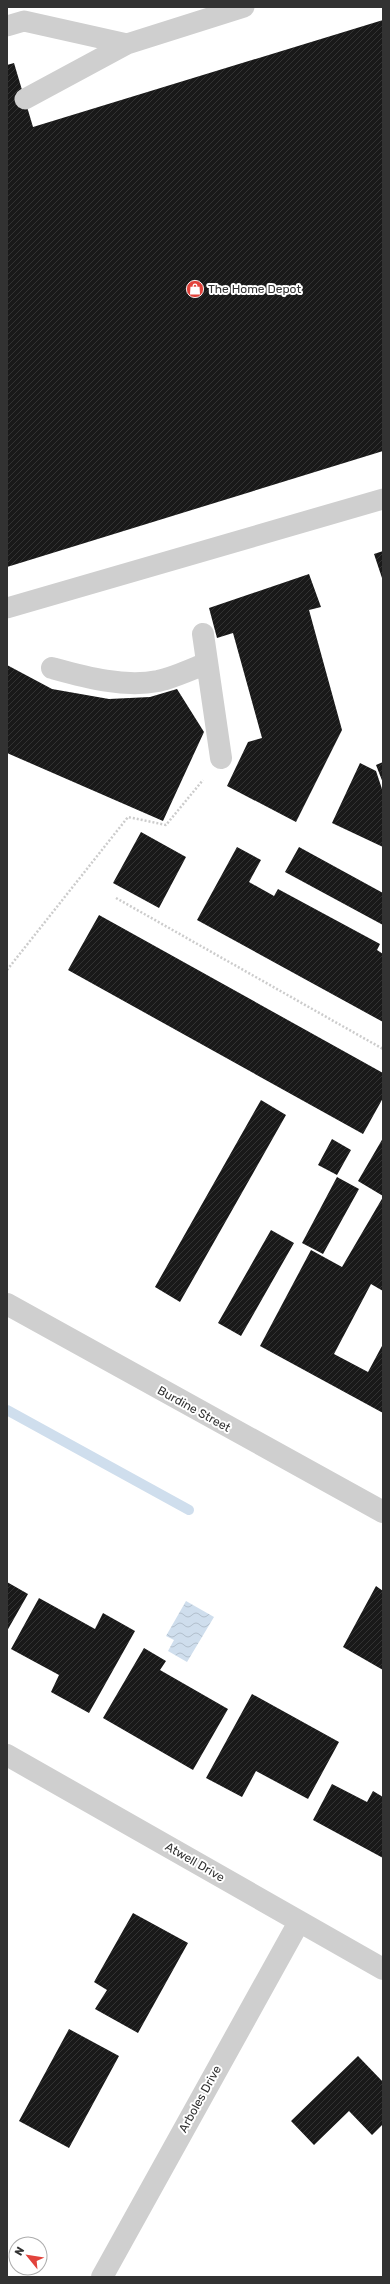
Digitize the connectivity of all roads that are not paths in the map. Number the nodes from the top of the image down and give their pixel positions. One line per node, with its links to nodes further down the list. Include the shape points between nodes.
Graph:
1 (244, 7): 3 (lane)
2 (7, 26): 3 (lane, via 24,21)
3 (127, 44): 4 (lane)
4 (25, 99)
5 (383, 499): 6 (lane)
6 (7, 608)
7 (203, 634): 8 (street)
8 (208, 663): 9 (street, via 158,681 123,682 88,678); 10 (street)
9 (52, 668)
10 (221, 758)
11 (7, 1304): 12 (street, Burdine Street)
12 (383, 1512)
13 (7, 1755): 14 (street, Atwell Drive)
14 (299, 1922): 15 (street, Atwell Drive); 16 (street, Arboles Drive)
15 (383, 1969)
16 (102, 2277)

